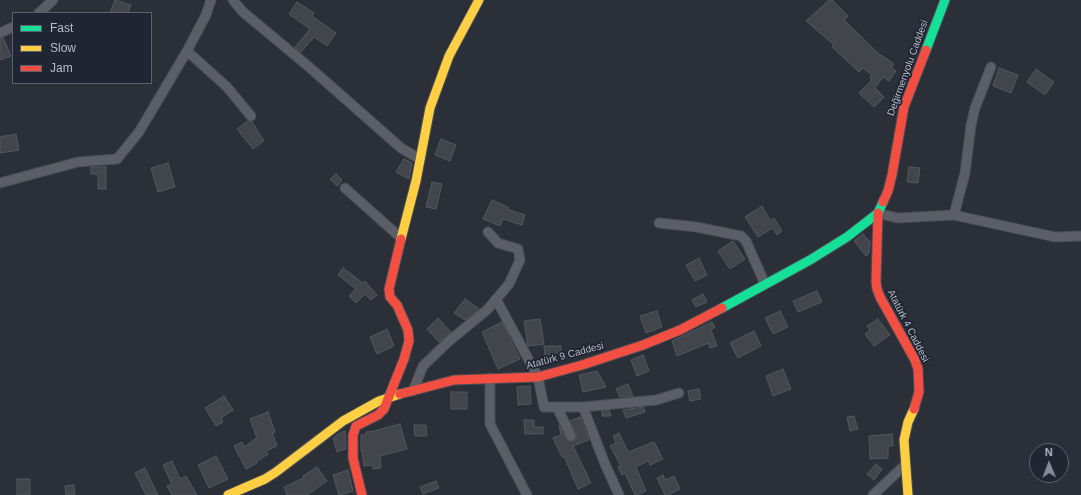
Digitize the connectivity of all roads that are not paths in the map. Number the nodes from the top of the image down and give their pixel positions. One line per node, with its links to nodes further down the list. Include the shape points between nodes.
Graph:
1 (53, 0): 6 (street)
2 (211, 0): 9 (street)
3 (233, 0): 12 (street, via 243,12 401,148)
4 (479, 0): 12 (street, via 449,56 430,108)
5 (945, 0): 15 (street, Değirmenyolu Caddesi, via 904,107 892,175)
6 (40, 12)
7 (12, 27): 8 (street)
8 (0, 33)
9 (187, 51): 11 (street, via 227,87); 13 (street, via 139,132 117,159 78,162)
10 (991, 67): 16 (street, via 975,108 965,173)
11 (251, 116)
12 (420, 159): 20 (street)
13 (0, 183)
14 (345, 188): 20 (street)
15 (878, 213): 16 (street, via 897,218); 21 (street, Atatürk 9 Caddesi, via 830,249); 31 (street, Atatürk 4 Caddesi, via 877,289 918,369 919,392 905,434)
16 (954, 215): 19 (street, via 1055,236)
17 (658, 223): 21 (street, via 741,236 746,241)
18 (488, 232): 22 (street, via 498,243 518,249 520,260 509,284)
19 (1081, 236)
20 (401, 238): 27 (street, via 389,289 390,297 397,305 408,330 409,341)
21 (765, 284): 23 (street, Atatürk 9 Caddesi, via 695,323 662,338)
22 (496, 299): 23 (street); 25 (street, via 487,310 423,366)
23 (538, 377): 24 (street, Atatürk 9 Caddesi); 28 (street, via 544,407)
24 (490, 378): 25 (street, Atatürk 9 Caddesi, via 454,380); 34 (street, via 490,424)
25 (412, 391): 27 (street, Atatürk 9 Caddesi)
26 (679, 393): 29 (street, via 656,400)
27 (388, 398): 32 (street, Atatürk 9 Caddesi, via 343,421 276,472); 33 (street, via 384,409 378,415 356,426 353,435 353,458)
28 (557, 406): 29 (street); 30 (street)
29 (583, 407): 35 (street)
30 (571, 436)
31 (905, 465): 36 (street); 37 (street, Atatürk 4 Caddesi)
32 (228, 495)
33 (362, 495)
34 (526, 495)
35 (619, 495)
36 (873, 495)
37 (908, 495)

